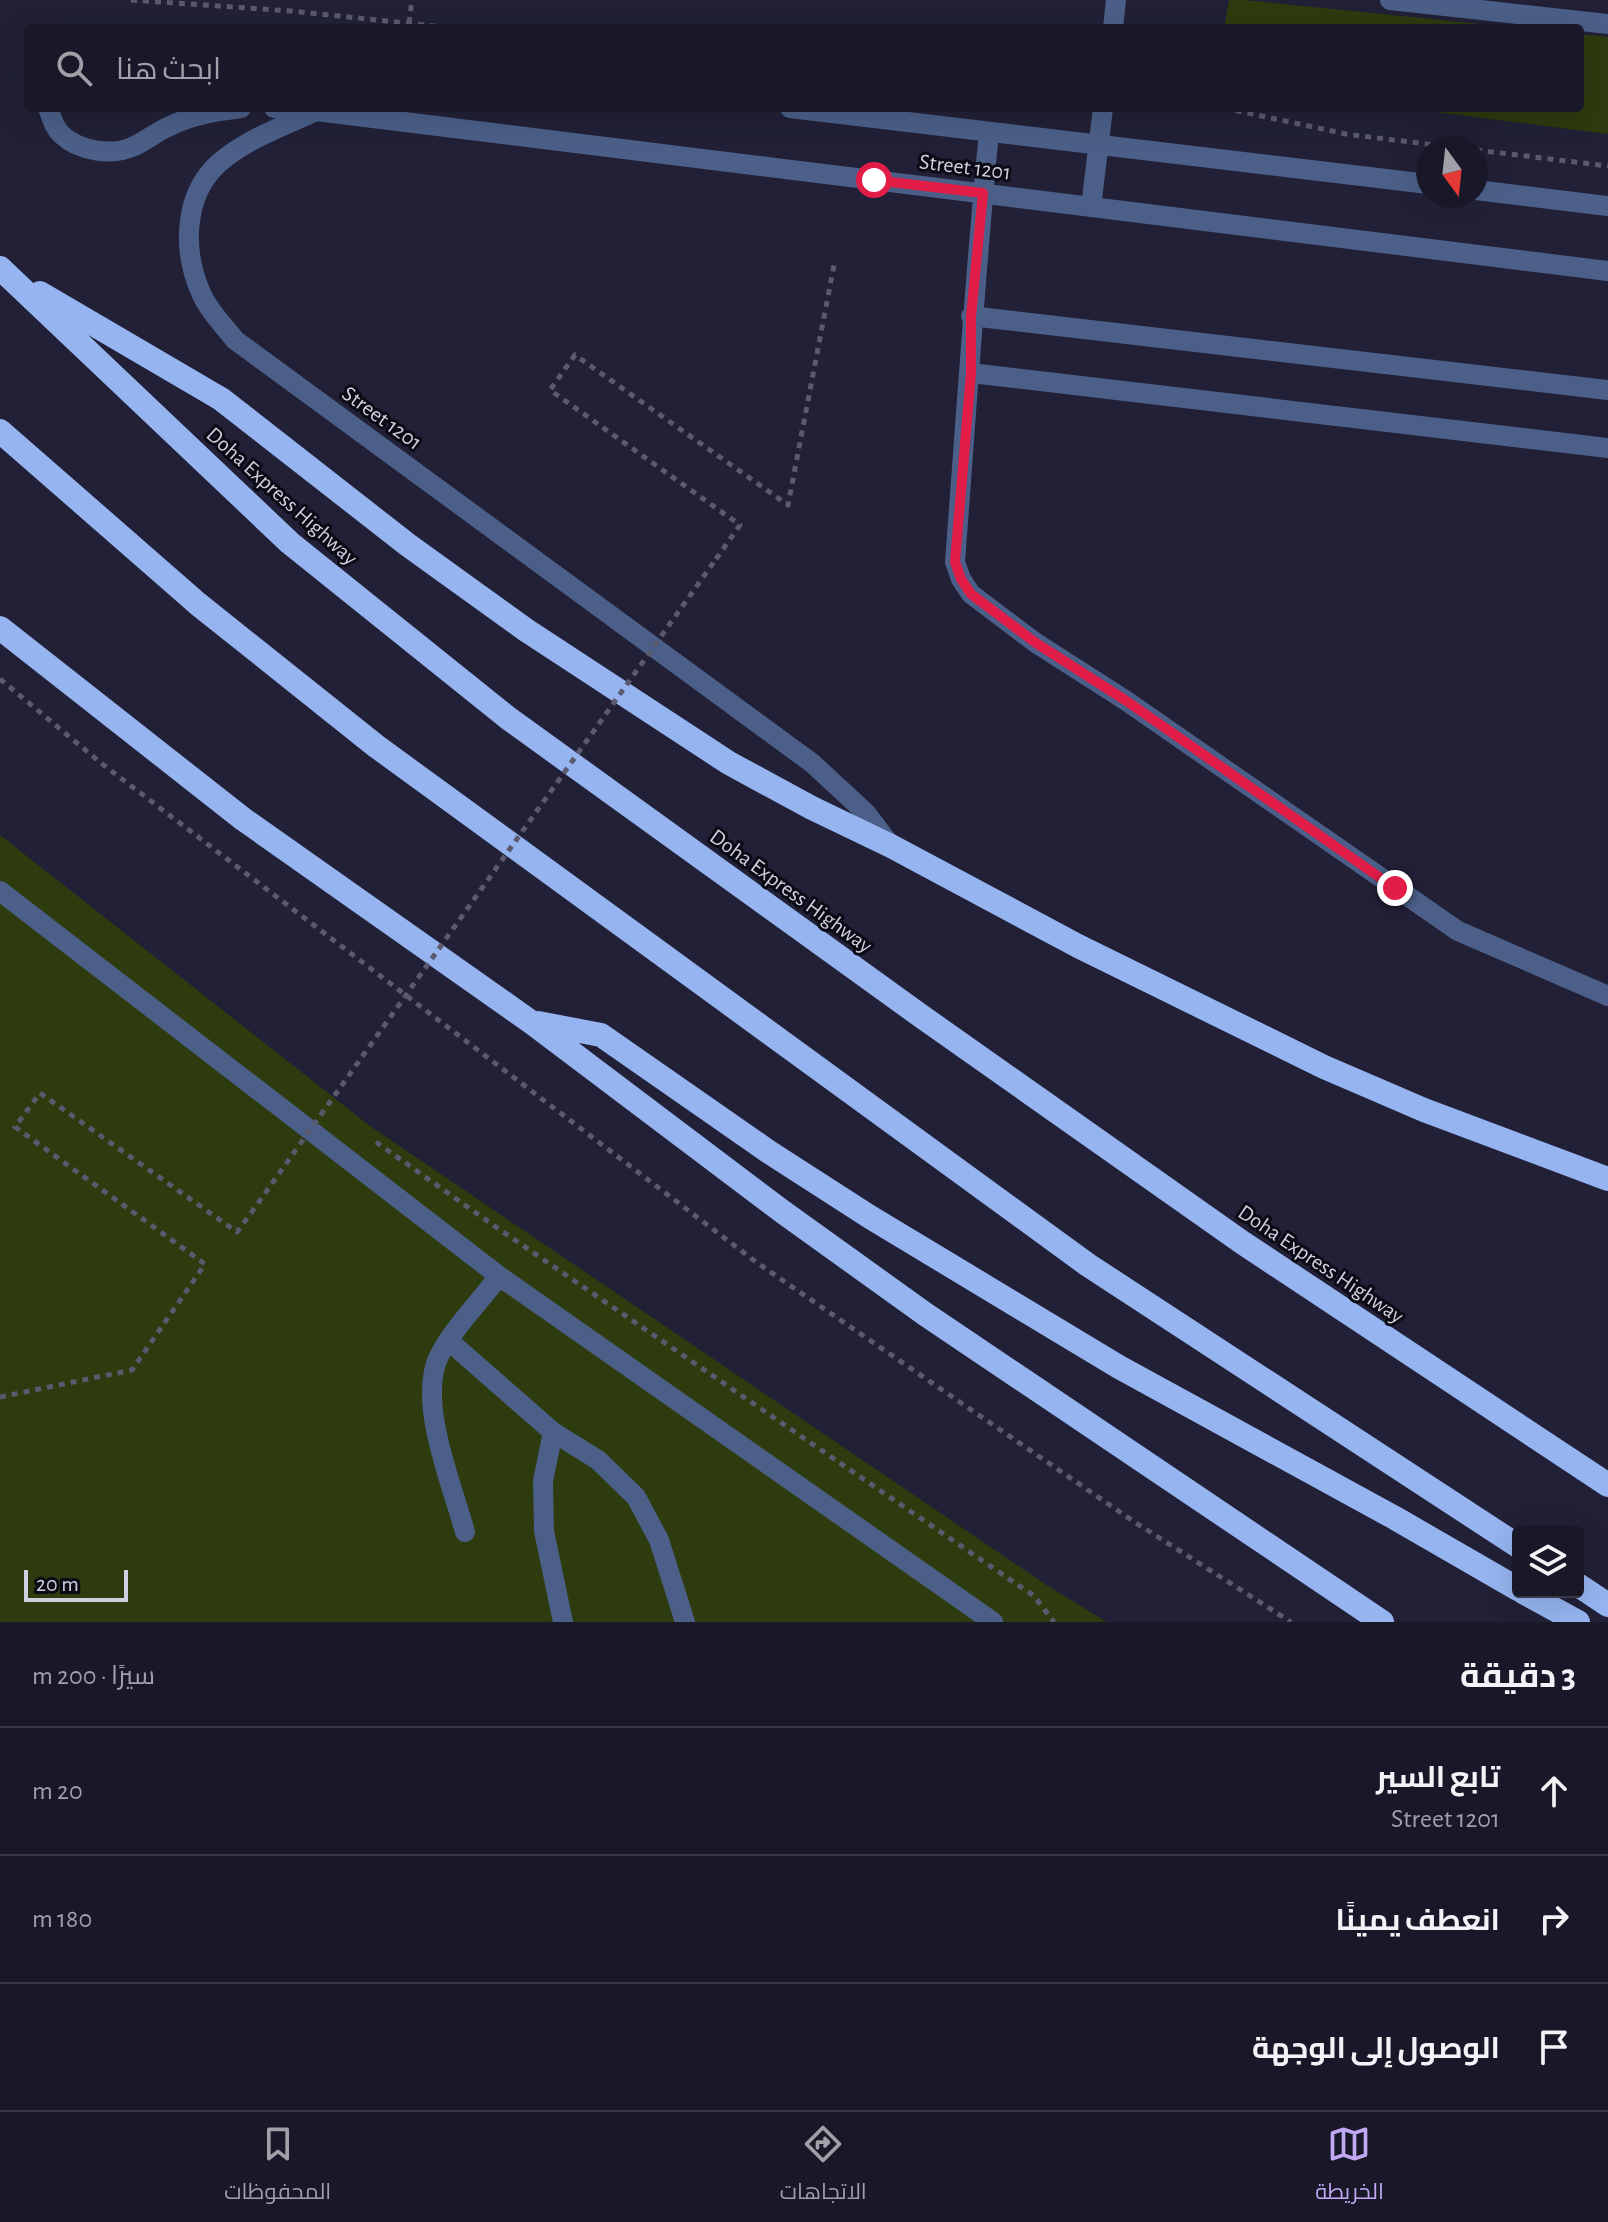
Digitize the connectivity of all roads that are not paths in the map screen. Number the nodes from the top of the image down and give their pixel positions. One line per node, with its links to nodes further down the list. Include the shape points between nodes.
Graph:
1 (1116, 0): 3 (street)
2 (1390, 0): 4 (street)
3 (1113, 24)
4 (1608, 24)
5 (50, 112): 6 (street, via 62,135 112,152)
6 (209, 112)
7 (314, 112): 26 (street, Street 1201, via 220,162 198,187 189,219 191,255 202,295 235,340 812,763 866,813)
8 (324, 112): 15 (street, Street 1201)
9 (823, 112): 11 (street, Street 1201)
10 (1103, 112): 12 (street)
11 (989, 132): 12 (street, Street 1201); 15 (street)
12 (1099, 143): 13 (street, Street 1201); 17 (street)
13 (1416, 183)
14 (1488, 191): 16 (street)
15 (983, 193): 17 (street, Street 1201); 20 (street)
16 (1608, 206)
17 (1091, 207): 19 (street, Street 1201)
18 (2, 270): 26 (highway, via 221,399 408,545 648,711 729,763); 34 (highway, Doha Express Highway, via 290,543 508,718 1230,1234)
19 (1608, 271)
20 (971, 316): 21 (street); 22 (street)
21 (971, 373): 24 (street); 28 (street, via 955,562 971,594 1458,931)
22 (1608, 390)
23 (0, 431): 36 (highway, via 198,604 376,746 1088,1265)
24 (1608, 448)
25 (0, 628): 29 (highway, via 243,819)
26 (891, 846): 30 (highway, via 1078,946 1324,1067)
27 (0, 891): 31 (street)
28 (1608, 996)
29 (531, 1022): 37 (highway, via 601,1035 870,1217 1119,1367); 44 (highway, via 925,1314)
30 (1608, 1179)
31 (499, 1276): 32 (street); 43 (street)
32 (449, 1341): 33 (street); 35 (street, via 431,1378 431,1400)
33 (553, 1432): 41 (street, via 543,1481 544,1531); 42 (street, via 598,1460 636,1497 659,1540)
34 (1608, 1485)
35 (465, 1532)
36 (1512, 1542)
37 (1512, 1586)
38 (1584, 1589): 40 (highway)
39 (1534, 1598): 45 (highway)
40 (1608, 1605)
41 (563, 1622)
42 (685, 1622)
43 (993, 1622)
44 (1382, 1622)
45 (1578, 1622)

